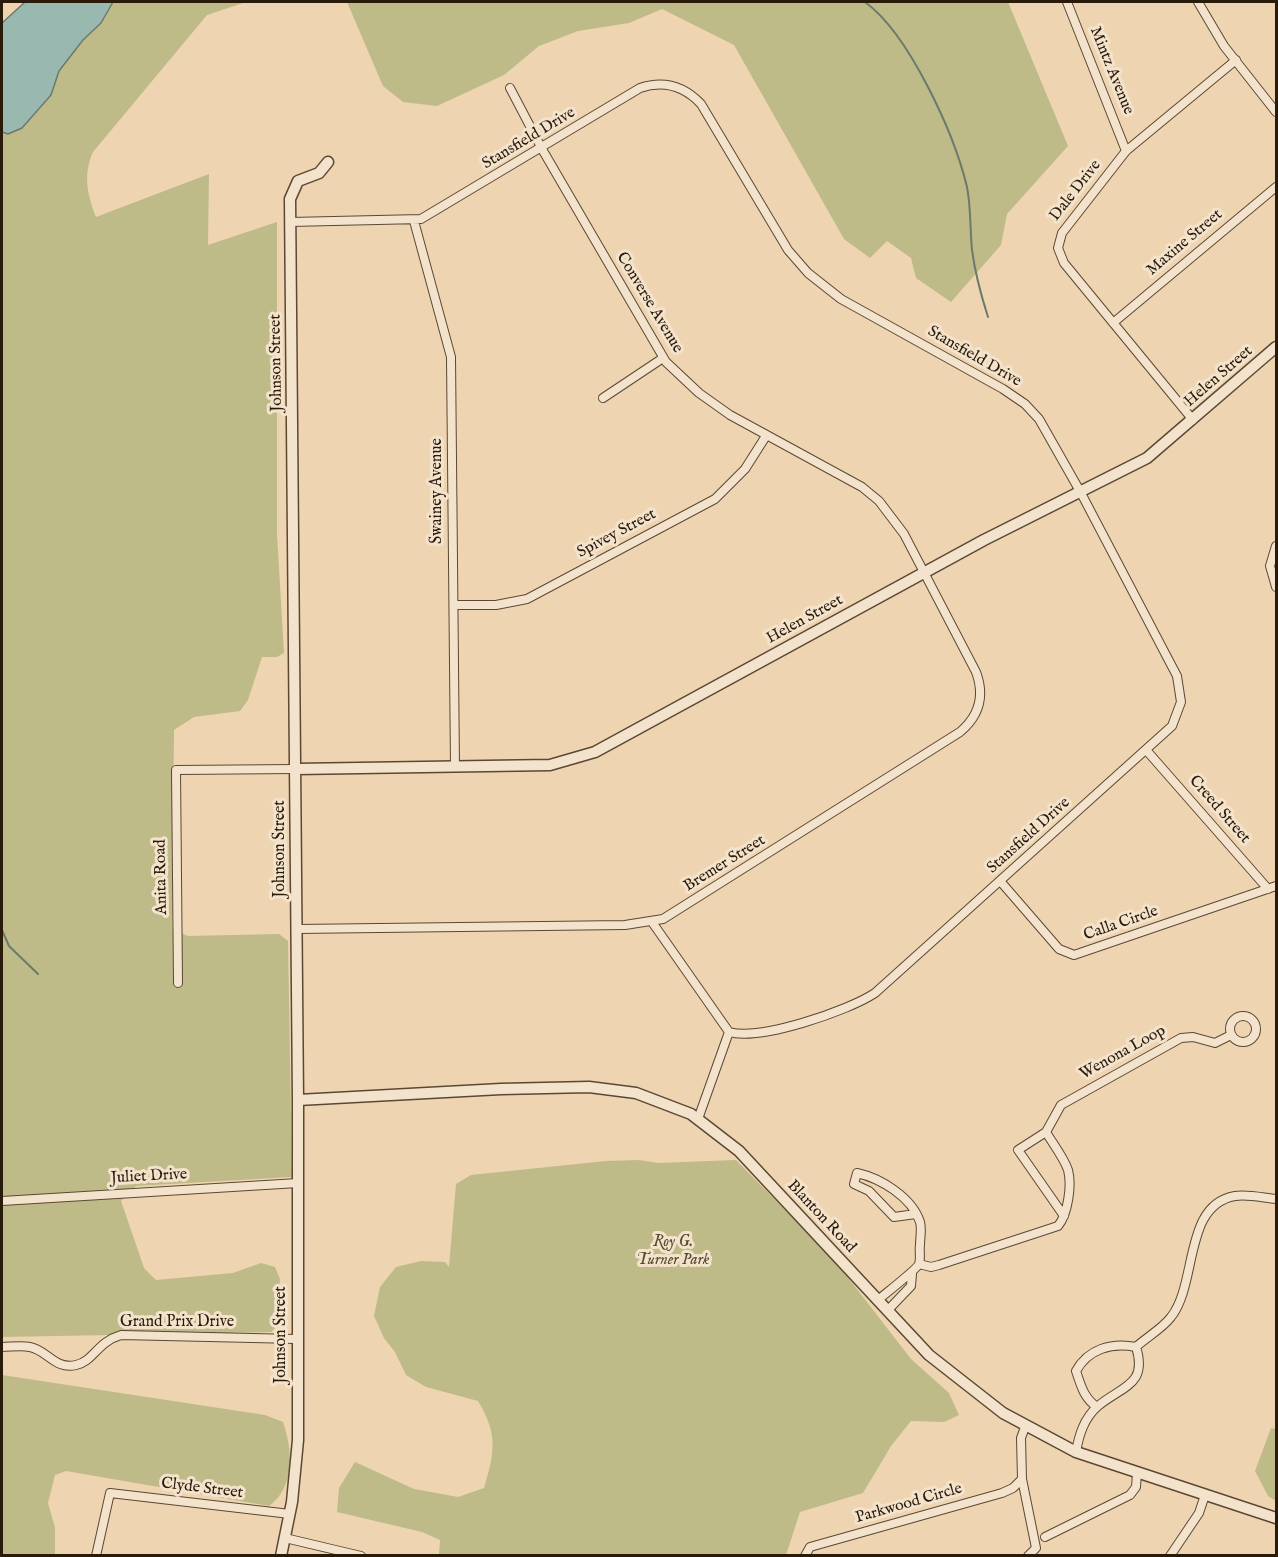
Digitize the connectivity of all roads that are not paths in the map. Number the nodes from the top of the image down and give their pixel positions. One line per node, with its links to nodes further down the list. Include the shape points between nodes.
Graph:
1 (1067, 2): 7 (street, Mintz Avenue)
2 (1198, 2): 3 (street, via 1212,29)
3 (1236, 60): 5 (street); 7 (street, Dale Drive)
4 (510, 88): 6 (street, Converse Avenue)
5 (1276, 112)
6 (542, 149): 10 (street, Stansfield Drive); 14 (street, Converse Avenue); 18 (street, Stansfield Drive, via 640,88 671,85 690,93 701,104 788,250 808,273 841,299 1025,404 1048,432)
7 (1126, 151): 12 (street, Dale Drive, via 1058,243 1064,263)
8 (328, 162): 11 (street, Johnson Street, via 319,173 298,180 293,186)
9 (1276, 187): 12 (street, Maxine Street)
10 (414, 221): 11 (street, Stansfield Drive); 22 (street, Swainey Avenue, via 451,357)
11 (290, 222): 25 (street, Johnson Street)
12 (1113, 323): 16 (street, Dale Drive)
13 (1274, 353): 16 (street, Helen Street)
14 (663, 358): 15 (street); 17 (street, Converse Avenue, via 699,393)
15 (603, 398)
16 (1193, 420): 18 (street, Helen Street, via 1147,458)
17 (766, 436): 20 (street, Converse Avenue, via 862,487 879,501 898,525); 22 (street, Spivey Street, via 745,469 715,499 527,599 507,604)
18 (1081, 493): 20 (street, Helen Street); 23 (street, Stansfield Drive, via 1180,686 1178,717)
19 (1276, 546): 21 (street, via 1270,566)
20 (923, 573): 24 (street, Helen Street, via 581,758 550,765); 28 (street, Bremer Street, via 980,682 980,702 968,725 673,915)
21 (1276, 587)
22 (454, 604): 24 (street, Swainey Avenue)
23 (1147, 751): 26 (street, Stansfield Drive); 27 (street, Creed Street)
24 (455, 766): 25 (street, Helen Street)
25 (296, 769): 29 (street, Johnson Street); 30 (street, Anita Road, via 176,770)
26 (1001, 882): 27 (street, Calla Circle, via 1059,949 1074,955); 31 (street, Stansfield Drive, via 862,1002 833,1015 747,1035)
27 (1272, 887)
28 (652, 922): 29 (street, Bremer Street); 31 (street)
29 (297, 929): 33 (street, Johnson Street)
30 (178, 983)
31 (729, 1032): 34 (street)
32 (1231, 1035): 35 (street, Wenona Loop, via 1215,1043 1181,1038 1061,1105)
33 (298, 1100): 34 (street, Blanton Road, via 589,1087 644,1095); 36 (street, Johnson Street)
34 (699, 1119): 43 (street, Blanton Road, via 739,1151)
35 (1046, 1132): 40 (street, via 1068,1170); 40 (street, via 1018,1150)
36 (298, 1183): 38 (street, Juliet Drive); 45 (street, Johnson Street)
37 (1276, 1199): 47 (street, via 1239,1195 1221,1201 1210,1211 1198,1227 1187,1282 1171,1317)
38 (2, 1201)
39 (916, 1215): 39 (street, via 876,1177 857,1173 854,1184 869,1191 894,1217); 41 (street, via 921,1226)
40 (1064, 1216): 41 (street, via 1055,1229 939,1265)
41 (919, 1264): 42 (street)
42 (912, 1274): 43 (street, via 903,1277); 44 (street, via 911,1286)
43 (878, 1300): 44 (street, Blanton Road)
44 (888, 1310): 49 (street, Blanton Road, via 953,1376)
45 (296, 1339): 46 (street, Grand Prix Drive, via 121,1335 108,1339 84,1362 67,1366 54,1362 42,1351); 54 (street, Johnson Street, via 298,1440)
46 (2, 1347)
47 (1136, 1347): 48 (street, via 1140,1369 1135,1379); 48 (street, via 1104,1346 1081,1362 1076,1371 1080,1383 1087,1400)
48 (1097, 1407): 50 (street, via 1079,1433)
49 (1025, 1426): 50 (street, Blanton Road); 52 (street, via 1021,1438)
50 (1076, 1452): 51 (street, Blanton Road)
51 (1137, 1473): 53 (street, Blanton Road); 56 (street, via 1136,1487 1130,1495)
52 (1022, 1479): 61 (street, Parkwood Circle, via 1002,1493 810,1547); 62 (street, via 1036,1548)
53 (1205, 1495): 55 (street, Blanton Road); 63 (street, via 1199,1513)
54 (290, 1514): 57 (street, Johnson Street); 58 (street, Clyde Street, via 110,1493)
55 (1276, 1518)
56 (1045, 1537)
57 (285, 1538): 59 (street, Johnson Street); 60 (street)
58 (96, 1556)
59 (281, 1556)
60 (361, 1556)
61 (805, 1556)
62 (1028, 1556)
63 (1170, 1556)

